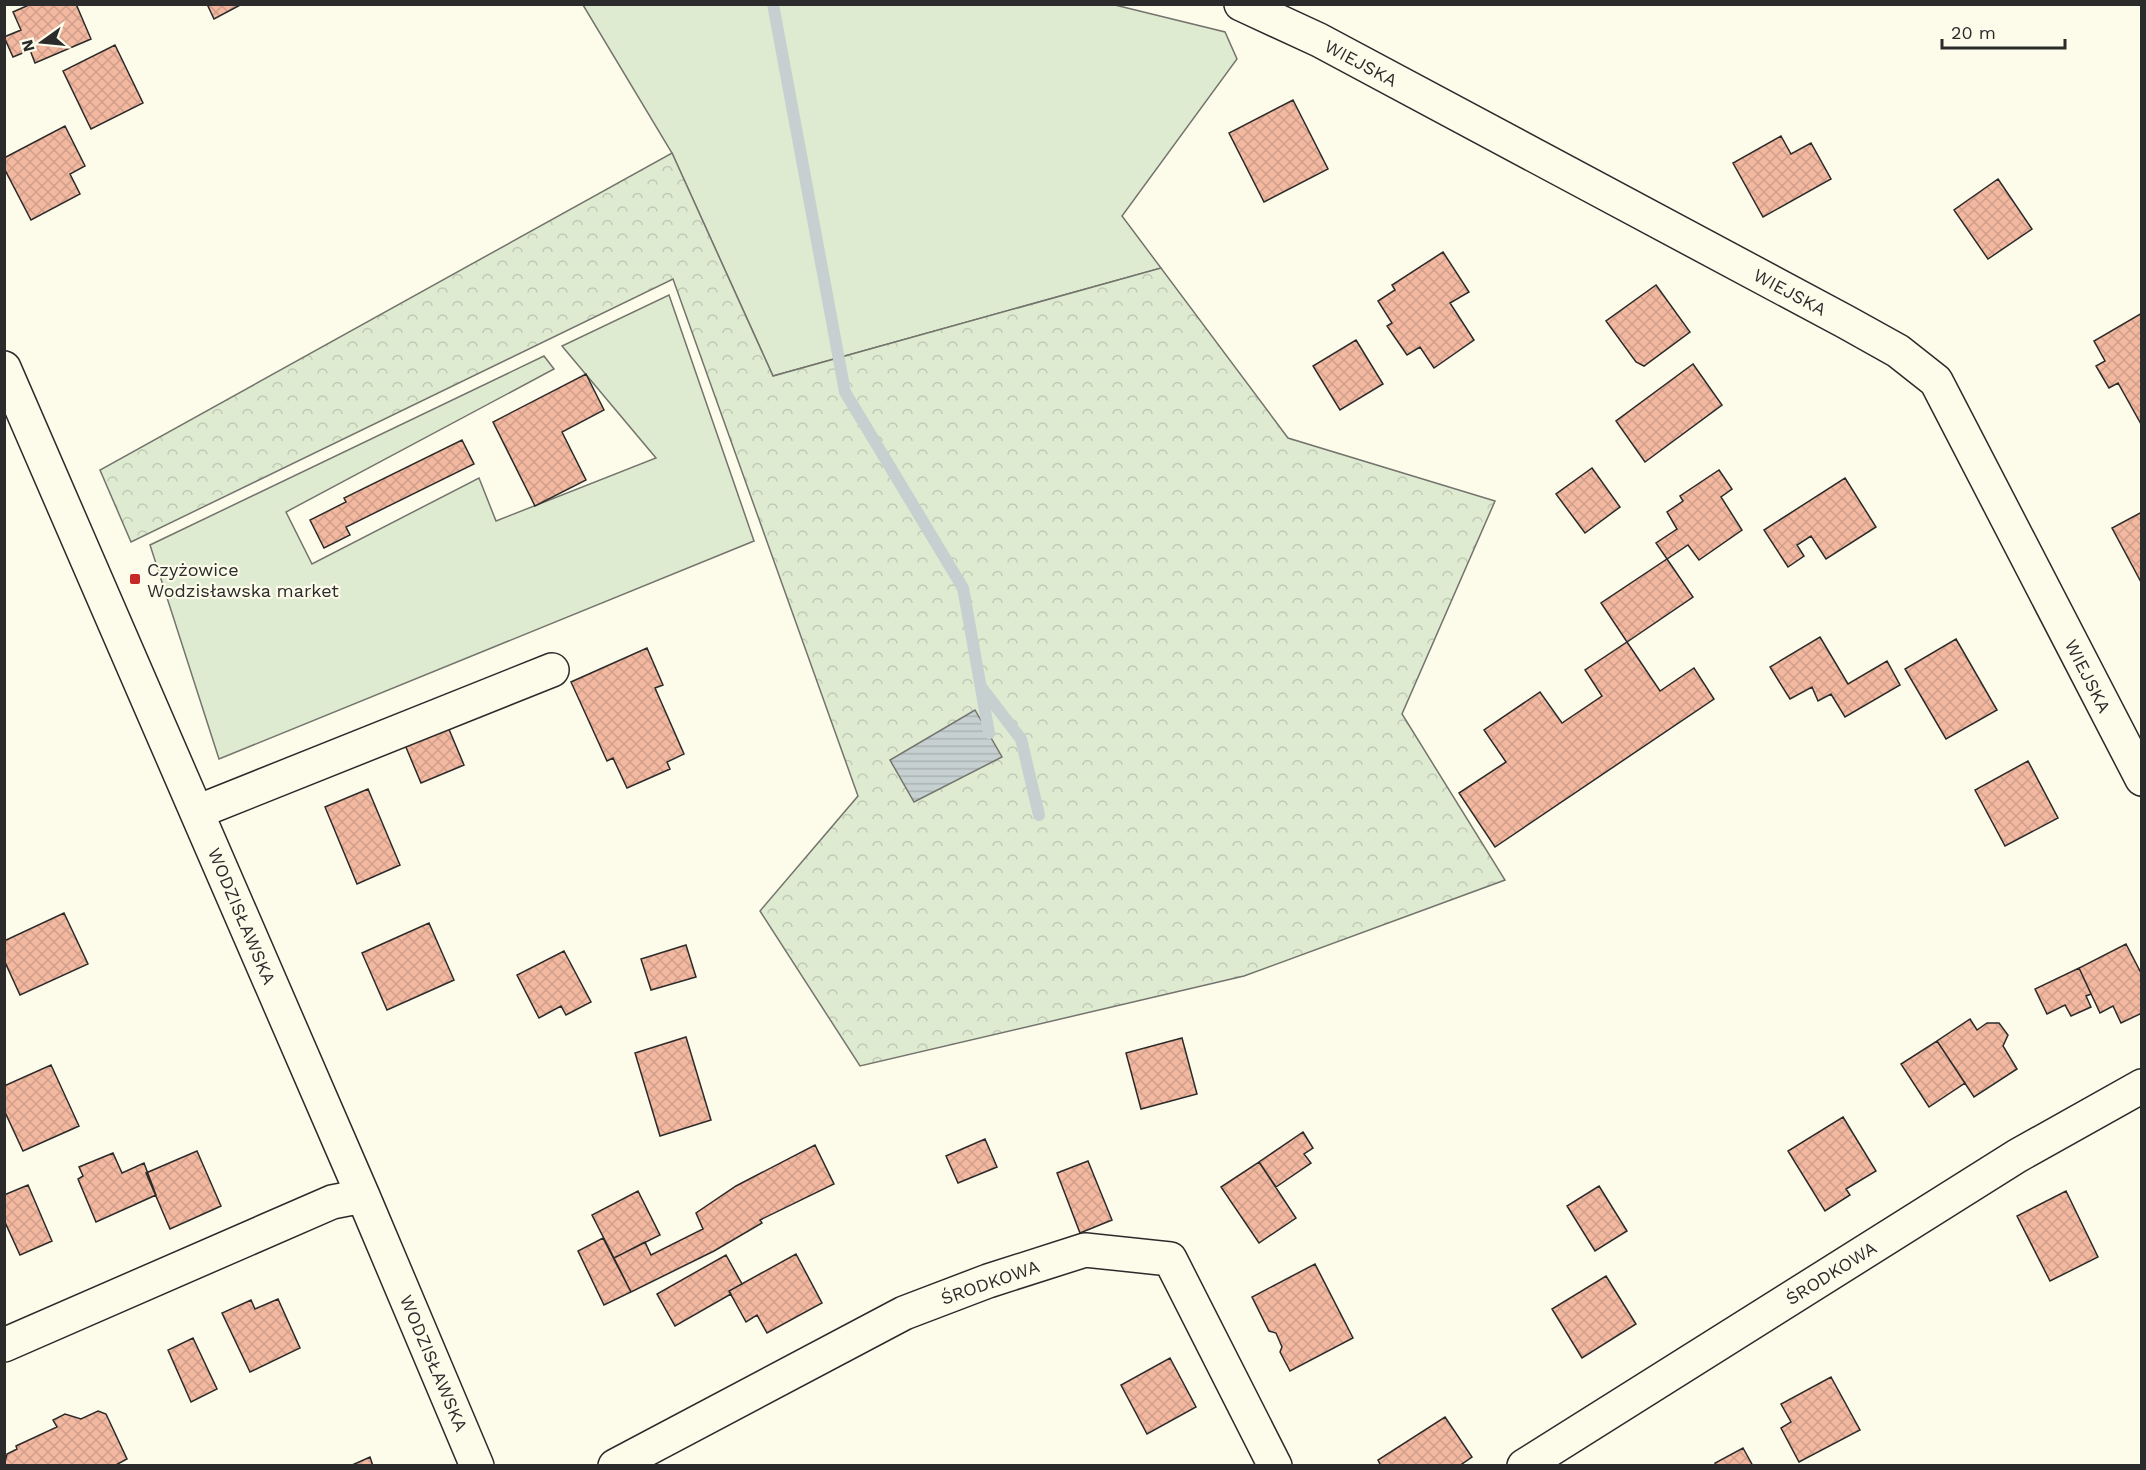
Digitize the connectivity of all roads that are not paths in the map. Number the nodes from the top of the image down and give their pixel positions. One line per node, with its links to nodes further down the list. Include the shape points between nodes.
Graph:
1 (1241, 4): 4 (street, WIEJSKA, via 1319,40 1835,316 1898,351 1936,381)
2 (4, 368): 5 (street, WODZISŁAWSKA)
3 (552, 670): 5 (street)
4 (2142, 779)
5 (197, 812): 7 (street, WODZISŁAWSKA)
6 (2142, 1086): 12 (street, ŚRODKOWA, via 2017,1156)
7 (363, 1196): 8 (street, via 332,1202); 9 (street, WODZISŁAWSKA)
8 (4, 1345)
9 (477, 1466)
10 (615, 1466): 11 (street, ŚRODKOWA, via 904,1313 1085,1250 1170,1259)
11 (1275, 1466)
12 (1524, 1466)

